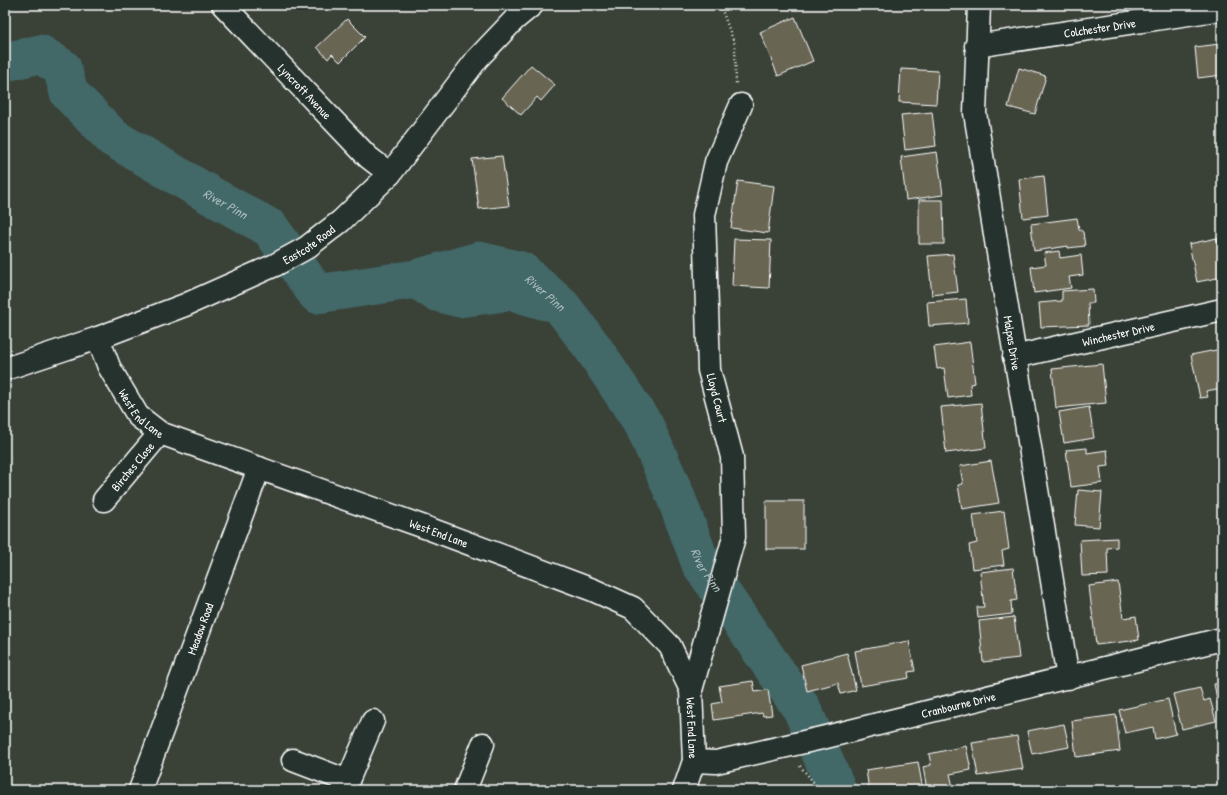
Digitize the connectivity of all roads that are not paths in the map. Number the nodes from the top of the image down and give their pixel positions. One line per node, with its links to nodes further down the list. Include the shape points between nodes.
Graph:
1 (223, 5): 7 (street, Lyncroft Avenue, via 368,157)
2 (532, 5): 7 (street, Eastcote Road, via 477,59)
3 (979, 5): 5 (street, Malpas Drive)
4 (1222, 9): 5 (street, Colchester Drive)
5 (976, 46): 10 (street, Malpas Drive, via 975,114)
6 (741, 105): 17 (street, Lloyd Court, via 716,162 704,215 709,370 732,457 734,537)
7 (390, 174): 9 (street, Eastcote Road, via 342,221 306,248 275,265 185,305)
8 (1222, 310): 10 (street, Winchester Drive)
9 (98, 338): 11 (street, Eastcote Road); 12 (street, West End Lane, via 109,367 138,416)
10 (1014, 357): 16 (street, Malpas Drive)
11 (5, 369)
12 (160, 433): 13 (street, West End Lane); 14 (street, Birches Close)
13 (259, 468): 17 (street, West End Lane, via 586,587 633,608 670,646); 23 (street, Meadow Road)
14 (104, 500)
15 (1222, 639): 16 (street, Cranbourne Drive)
16 (1068, 678): 21 (street, Cranbourne Drive, via 716,762)
17 (691, 690): 21 (street, West End Lane)
18 (372, 721): 22 (street)
19 (483, 744): 24 (street)
20 (293, 760): 22 (street)
21 (694, 761): 25 (street, West End Lane)
22 (346, 786)
23 (140, 790)
24 (465, 790)
25 (684, 790)

